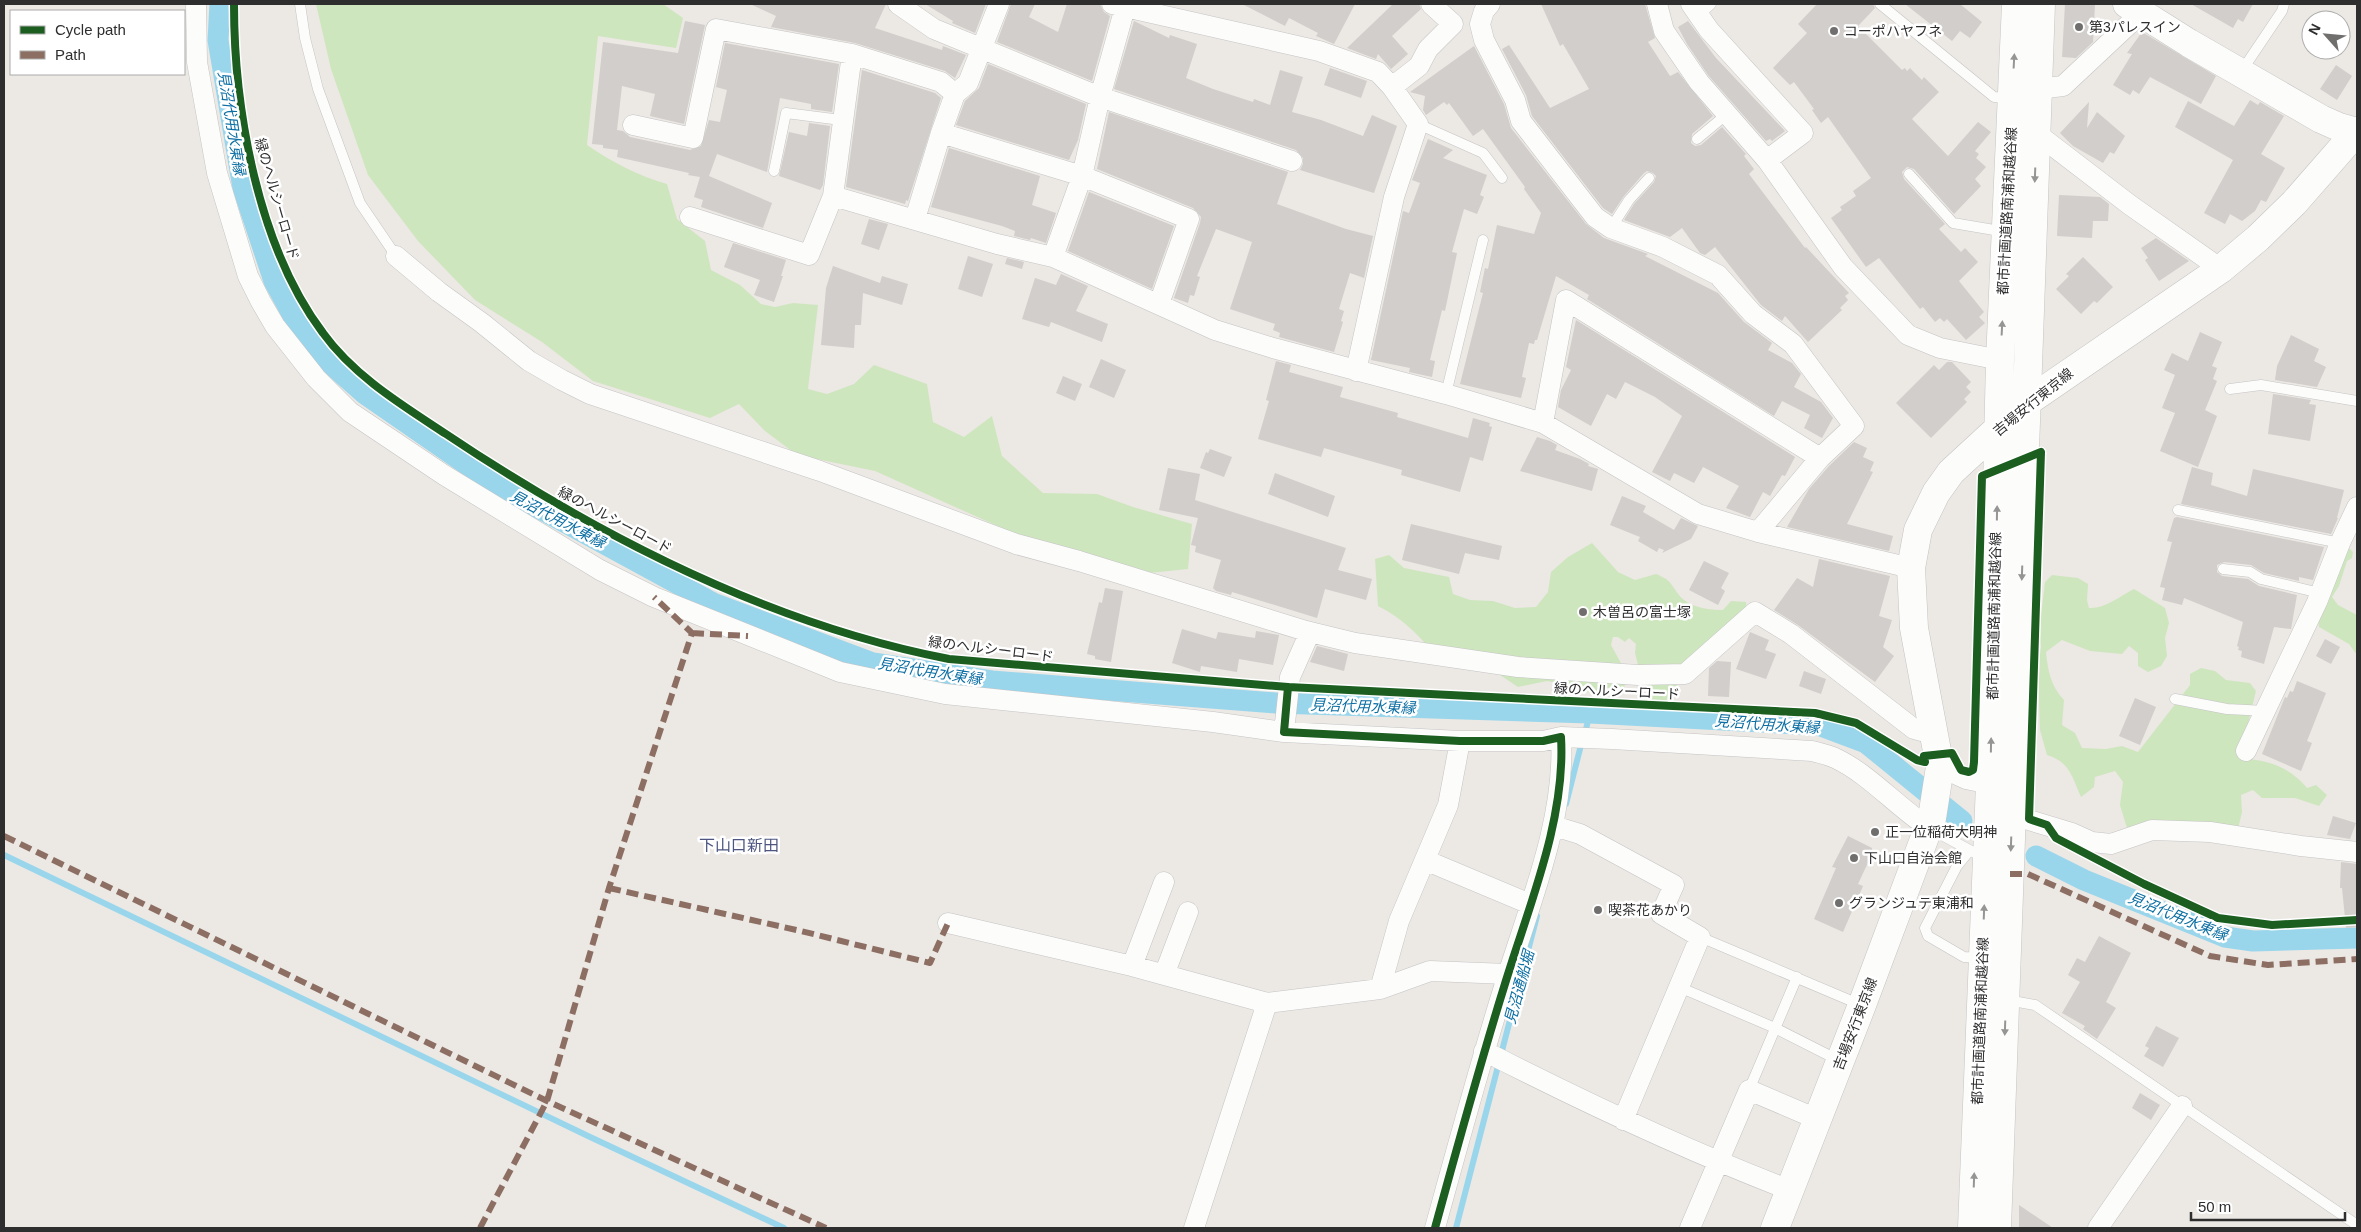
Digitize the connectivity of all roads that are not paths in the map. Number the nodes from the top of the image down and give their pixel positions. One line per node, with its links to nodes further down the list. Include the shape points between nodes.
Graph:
1 (196, 4): 69 (street, via 197,62 217,173 248,276 275,326 316,378 350,412 388,438 600,570 662,600 840,672 945,694 1203,721)
2 (300, 4): 46 (lane, via 318,89 360,203)
3 (898, 4): 16 (street, via 934,29)
4 (999, 4): 16 (street)
5 (1431, 4): 18 (street, via 1453,24 1428,49)
6 (1490, 4): 15 (street)
7 (1880, 4): 24 (lane, via 1994,97)
8 (2016, 4): 24 (street, 都市計画道路南浦和越谷線, one-way to 8)
9 (2041, 4): 21 (street, 都市計画道路南浦和越谷線)
10 (2284, 4): 19 (lane)
11 (1121, 5): 20 (street, via 1319,51 1378,72); 23 (street)
12 (1661, 5): 25 (street, via 1664,31 1699,82)
13 (1700, 8): 33 (street, via 1709,30 1803,133)
14 (2134, 8): 19 (street); 21 (street, via 2064,86)
15 (1480, 24): 18 (street, via 1465,29); 43 (street, via 1484,40 1515,100 1521,121 1595,217)
16 (981, 49): 22 (street, via 968,83); 23 (street)
17 (852, 54): 22 (street, via 941,82); 26 (street); 28 (street, via 716,29 693,138)
18 (1420, 66): 20 (street)
19 (2240, 72): 29 (street, via 2321,119)
20 (1392, 87): 27 (street)
21 (2038, 89): 31 (street, 都市計画道路南浦和越谷線)
22 (955, 94): 30 (street)
23 (1100, 97): 34 (street); 37 (street)
24 (2012, 98): 44 (street, 都市計画道路南浦和越谷線)
25 (1727, 114): 32 (lane); 33 (street)
26 (841, 120): 35 (lane, via 786,113); 40 (street)
27 (1418, 124): 38 (lane, via 1483,153); 51 (street, via 1394,197)
28 (633, 126)
29 (2357, 132): 48 (street, 吉場安行東京線, via 2294,203)
30 (941, 133): 37 (street); 42 (street)
31 (2036, 133): 48 (street); 55 (street, 都市計画道路南浦和越谷線, one-way to 55)
32 (1697, 140)
33 (1767, 160): 50 (street, via 1843,267 1908,335 1940,348)
34 (1292, 161)
35 (774, 171)
36 (1909, 174): 44 (lane, via 1953,223)
37 (1082, 176): 47 (street); 49 (street, via 1188,219)
38 (1502, 178)
39 (1650, 178): 43 (lane, via 1629,200)
40 (833, 196): 41 (street, via 809,255); 42 (street)
41 (690, 217)
42 (915, 218): 47 (street)
43 (1611, 228): 58 (street, via 1663,247 1718,275 1753,314 1793,344 1854,426)
44 (2006, 232): 50 (street, 都市計画道路南浦和越谷線, one-way to 44)
45 (1482, 240): 53 (lane)
46 (396, 256): 66 (street, via 529,361 590,394 820,471 1016,544)
47 (1053, 258): 49 (street)
48 (2221, 269): 55 (street, 吉場安行東京線)
49 (1159, 304): 51 (street, via 1215,330)
50 (2000, 360): 57 (street, 都市計画道路南浦和越谷線)
51 (1356, 371): 53 (street)
52 (2230, 389): 54 (lane, via 2261,385)
53 (1446, 394): 56 (street)
54 (2357, 401)
55 (2027, 402): 57 (street, 吉場安行東京線); 76 (street, 都市計画道路南浦和越谷線, one-way to 76)
56 (1543, 422): 58 (street, via 1566,300); 61 (street, via 1698,514)
57 (1998, 429): 63 (street, 吉場安行東京線, via 1951,472 1936,493 1918,530); 75 (street, 都市計画道路南浦和越谷線, one-way to 57)
58 (1820, 458): 61 (street)
59 (2357, 507): 62 (street)
60 (2178, 510): 62 (lane)
61 (1758, 532): 63 (street)
62 (2340, 543): 65 (street)
63 (1911, 568): 70 (street, 吉場安行東京線, via 1914,628)
64 (2223, 569): 65 (lane, via 2250,572 2261,579)
65 (2320, 593): 68 (street)
66 (1310, 632): 69 (street, via 1290,677); 70 (street, via 1355,643 1518,667 1638,675 1685,674 1755,612 1791,634 1914,729 1921,732)
67 (2175, 699): 68 (lane, via 2227,710)
68 (2266, 711): 73 (street)
69 (1285, 725): 72 (street)
70 (1934, 730): 74 (street, 吉場安行東京線)
71 (1561, 737): 72 (street, via 1543,741); 77 (street, via 1812,751 1834,758 1856,771 1907,813); 78 (street, via 1562,763)
72 (1460, 741): 81 (street, via 1448,805)
73 (2246, 751)
74 (1939, 771): 75 (street); 77 (street, 吉場安行東京線)
75 (1990, 784): 80 (street, 都市計画道路南浦和越谷線)
76 (2012, 815): 79 (street, via 2092,842 2111,844 2152,830 2210,832); 94 (street, 都市計画道路南浦和越谷線, one-way to 94)
77 (1930, 822): 80 (lane); 96 (street, 吉場安行東京線)
78 (1554, 826): 83 (street); 86 (street, via 1580,834 1674,885 1662,914)
79 (2357, 852)
80 (1978, 855): 87 (street, 都市計画道路南浦和越谷線, one-way to 80); 87 (lane, via 1957,866 1925,928 1928,936 1964,957)
81 (1425, 860): 83 (street); 93 (street, via 1399,921)
82 (1164, 882): 88 (street)
83 (1530, 904): 89 (street)
84 (1188, 912): 90 (street)
85 (948, 923): 88 (street)
86 (1700, 937): 91 (lane); 92 (street)
87 (1983, 958): 111 (street, 都市計画道路南浦和越谷線, one-way to 87)
88 (1132, 966): 90 (street)
89 (1508, 974): 93 (street, via 1430,971); 98 (street)
90 (1164, 975): 95 (street)
91 (1797, 977): 96 (lane); 97 (lane)
92 (1679, 987): 97 (lane); 103 (street)
93 (1380, 989): 95 (street)
94 (2006, 1000): 101 (lane, via 2034,1005); 112 (street, 都市計画道路南浦和越谷線, one-way to 112)
95 (1267, 1003): 107 (street)
96 (1862, 1006): 99 (street, 吉場安行東京線)
97 (1775, 1028): 99 (lane); 100 (lane)
98 (1484, 1051): 103 (street); 108 (street)
99 (1840, 1061): 102 (street, 吉場安行東京線)
100 (1748, 1090): 102 (street); 104 (street)
101 (2182, 1106): 106 (lane); 113 (street)
102 (1817, 1119): 105 (street, 吉場安行東京線)
103 (1623, 1120): 104 (street)
104 (1718, 1163): 105 (street); 109 (street)
105 (1790, 1190): 110 (street, 吉場安行東京線)
106 (2357, 1225)
107 (1194, 1228)
108 (1435, 1228)
109 (1690, 1228)
110 (1775, 1228)
111 (1972, 1228)
112 (1997, 1228)
113 (2098, 1228)

